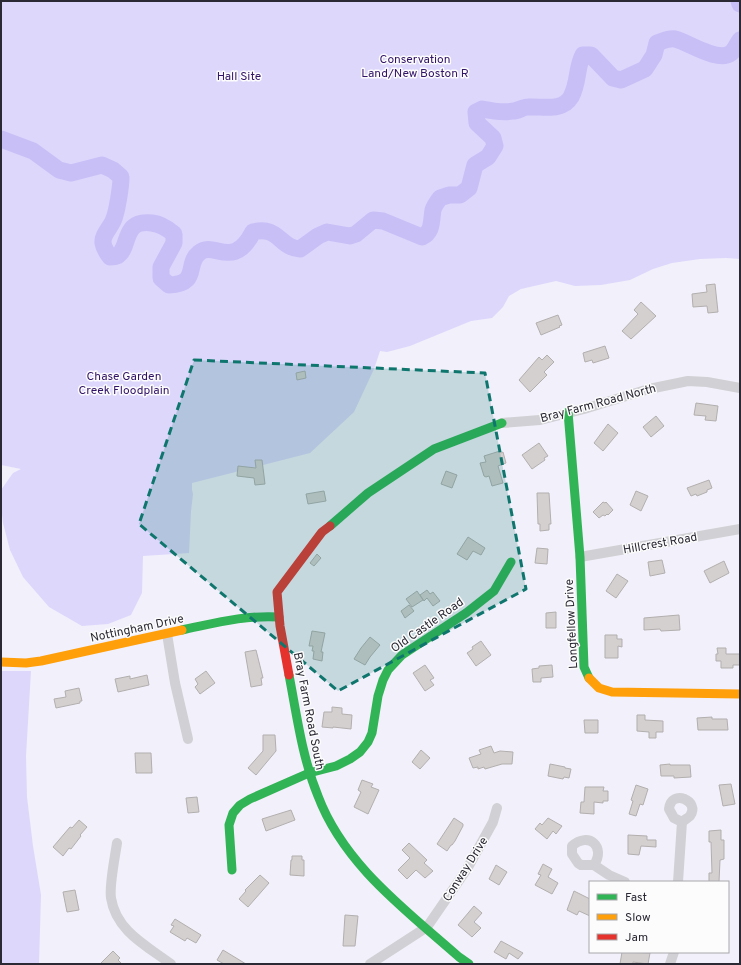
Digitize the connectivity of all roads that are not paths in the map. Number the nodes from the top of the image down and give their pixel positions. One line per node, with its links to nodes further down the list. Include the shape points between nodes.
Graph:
1 (740, 388): 2 (street, Bray Farm Road North, via 688,381 649,389)
2 (568, 412): 3 (street, Bray Farm Road North, via 540,420); 5 (street, Longfellow Drive)
3 (502, 423): 7 (street, Bray Farm Road North, via 434,449 368,493 322,532)
4 (740, 529): 5 (street, Hillcrest Road)
5 (580, 557): 11 (street, Longfellow Drive, via 584,667 586,675 593,683 599,688 619,692)
6 (511, 562): 13 (street, Old Castle Road, via 494,591 466,613 402,655 388,670 378,696 372,733 360,752 336,766)
7 (277, 592): 8 (street, Bray Farm Road South)
8 (279, 617): 9 (street, Nottingham Drive, via 232,619); 13 (street, Bray Farm Road South, via 292,698)
9 (168, 634): 10 (street, Nottingham Drive, via 41,661); 12 (street, via 175,683)
10 (1, 662)
11 (740, 694)
12 (188, 739)
13 (309, 773): 18 (street, Old Castle Road, via 250,799 232,813 229,824); 21 (street, Bray Farm Road South, via 317,797 337,836 355,859)
14 (497, 808): 21 (street, Conway Drive, via 493,822 467,869)
15 (682, 822): 20 (street)
16 (116, 843): 23 (street, via 110,897 118,920 128,932)
17 (594, 865): 19 (street)
18 (232, 870)
19 (623, 881)
20 (678, 881)
21 (426, 927): 24 (street); 25 (street, Bray Farm Road South)
22 (674, 953): 26 (street)
23 (171, 964)
24 (370, 964)
25 (469, 964)
26 (670, 964)

